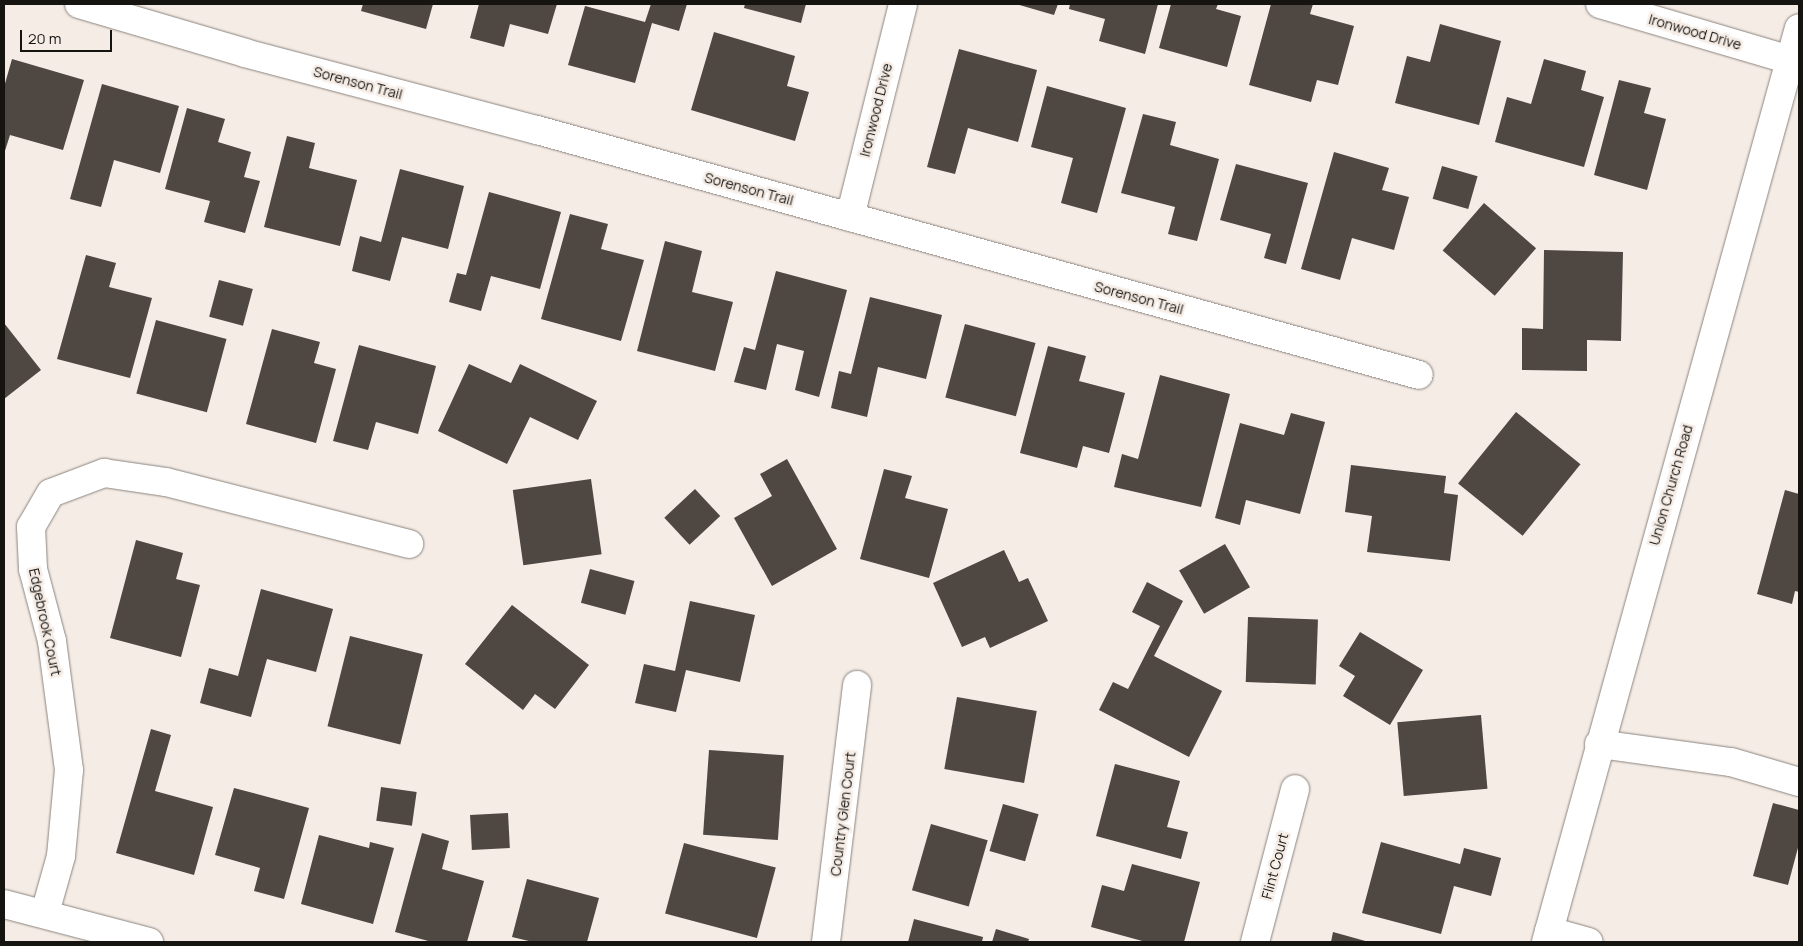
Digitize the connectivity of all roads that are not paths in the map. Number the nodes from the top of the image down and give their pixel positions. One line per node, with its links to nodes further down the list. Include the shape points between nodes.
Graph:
1 (79, 4): 6 (street, Sorenson Trail, via 245,53)
2 (903, 4): 6 (street, Ironwood Drive)
3 (1600, 4): 5 (street, Ironwood Drive)
4 (1799, 28): 5 (street, Union Church Road)
5 (1790, 60): 10 (street, Union Church Road)
6 (850, 217): 7 (street, Sorenson Trail)
7 (1418, 375)
8 (409, 544): 14 (street, Edgebrook Court, via 166,482 104,473 51,493 31,527 32,569 52,641 69,770 61,856)
9 (857, 685): 17 (street, Country Glen Court)
10 (1599, 744): 11 (street, via 1730,762); 15 (street, Union Church Road)
11 (1799, 782)
12 (1295, 789): 18 (street, Flint Court)
13 (4, 904): 14 (street)
14 (45, 913): 16 (street)
15 (1547, 937): 19 (street)
16 (149, 942)
17 (826, 942)
18 (1255, 942)
19 (1588, 942)

